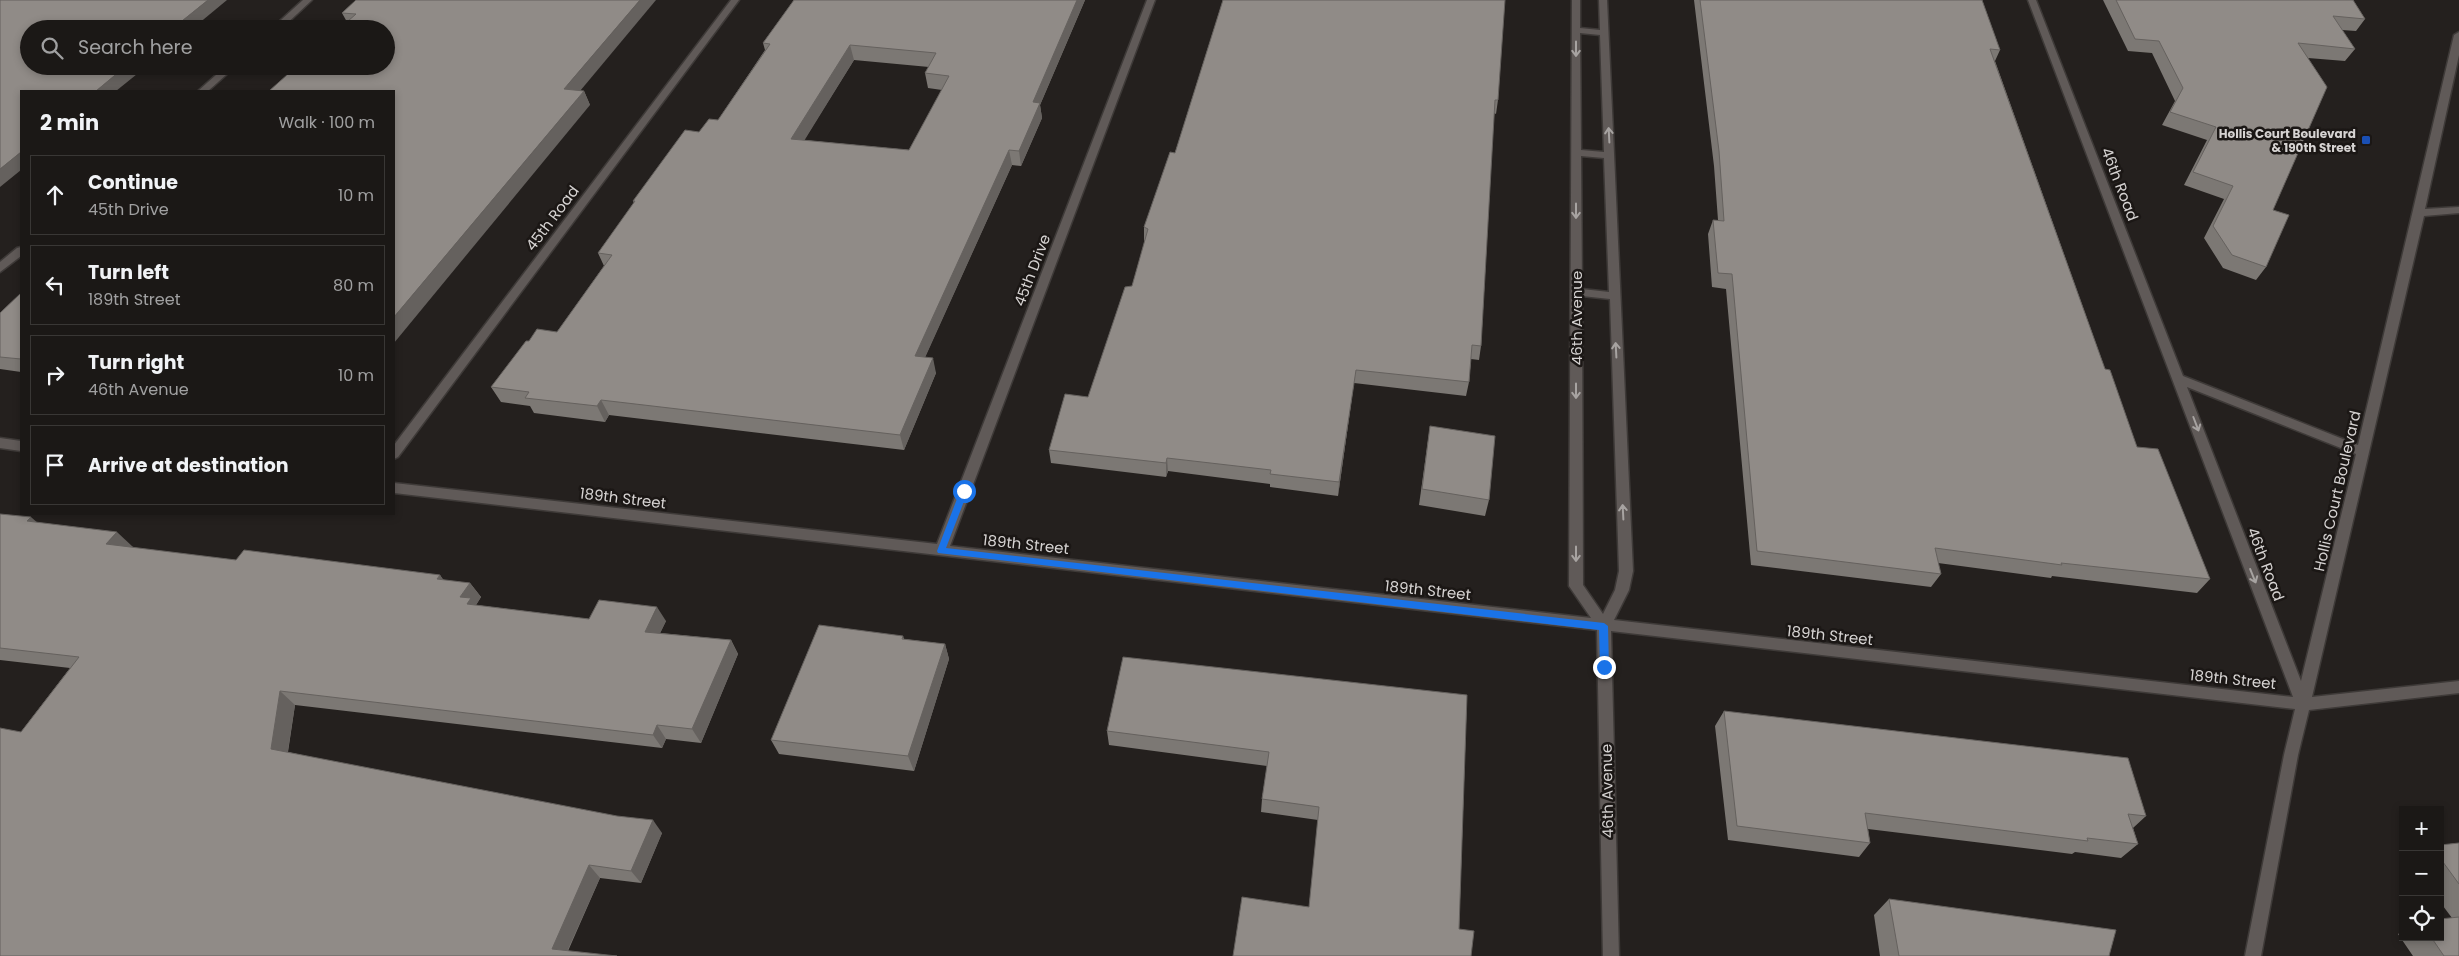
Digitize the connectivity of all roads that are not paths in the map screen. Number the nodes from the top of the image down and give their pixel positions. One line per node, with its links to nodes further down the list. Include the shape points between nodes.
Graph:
1 (308, 0): 7 (street)
2 (735, 0): 25 (street, 45th Road)
3 (1151, 0): 27 (street, 45th Drive)
4 (1576, 0): 8 (street, 46th Avenue)
5 (1603, 0): 9 (street, 46th Avenue)
6 (2032, 0): 21 (street, 46th Road)
7 (285, 20)
8 (1576, 30): 9 (street); 13 (street, 46th Avenue, one-way to 13)
9 (1604, 33): 14 (street, 46th Avenue, one-way to 9)
10 (2459, 35): 16 (street, Hollis Court Boulevard)
11 (222, 75): 12 (street)
12 (204, 90)
13 (1576, 152): 14 (street); 19 (street, 46th Avenue, one-way to 19)
14 (1610, 156): 20 (street, 46th Avenue)
15 (2459, 210): 16 (street)
16 (2420, 212): 24 (street, Hollis Court Boulevard)
17 (20, 251): 18 (street)
18 (0, 268)
19 (1576, 292): 20 (street); 28 (street, 46th Avenue, one-way to 28, via 1576,586)
20 (1613, 296): 28 (street, 46th Avenue, one-way to 20, via 1622,590 1626,571)
21 (2178, 379): 24 (street); 30 (street, 46th Road, one-way to 30)
22 (0, 443): 23 (street)
23 (20, 446)
24 (2363, 452): 30 (street, Hollis Court Boulevard)
25 (395, 453)
26 (395, 488): 27 (street, 189th Street)
27 (941, 551): 28 (street, 189th Street)
28 (1604, 626): 30 (street, 189th Street); 31 (street, 46th Avenue)
29 (2459, 687): 30 (street, 189th Street)
30 (2303, 704): 32 (street, Hollis Court Boulevard)
31 (1611, 956)
32 (2253, 956)

